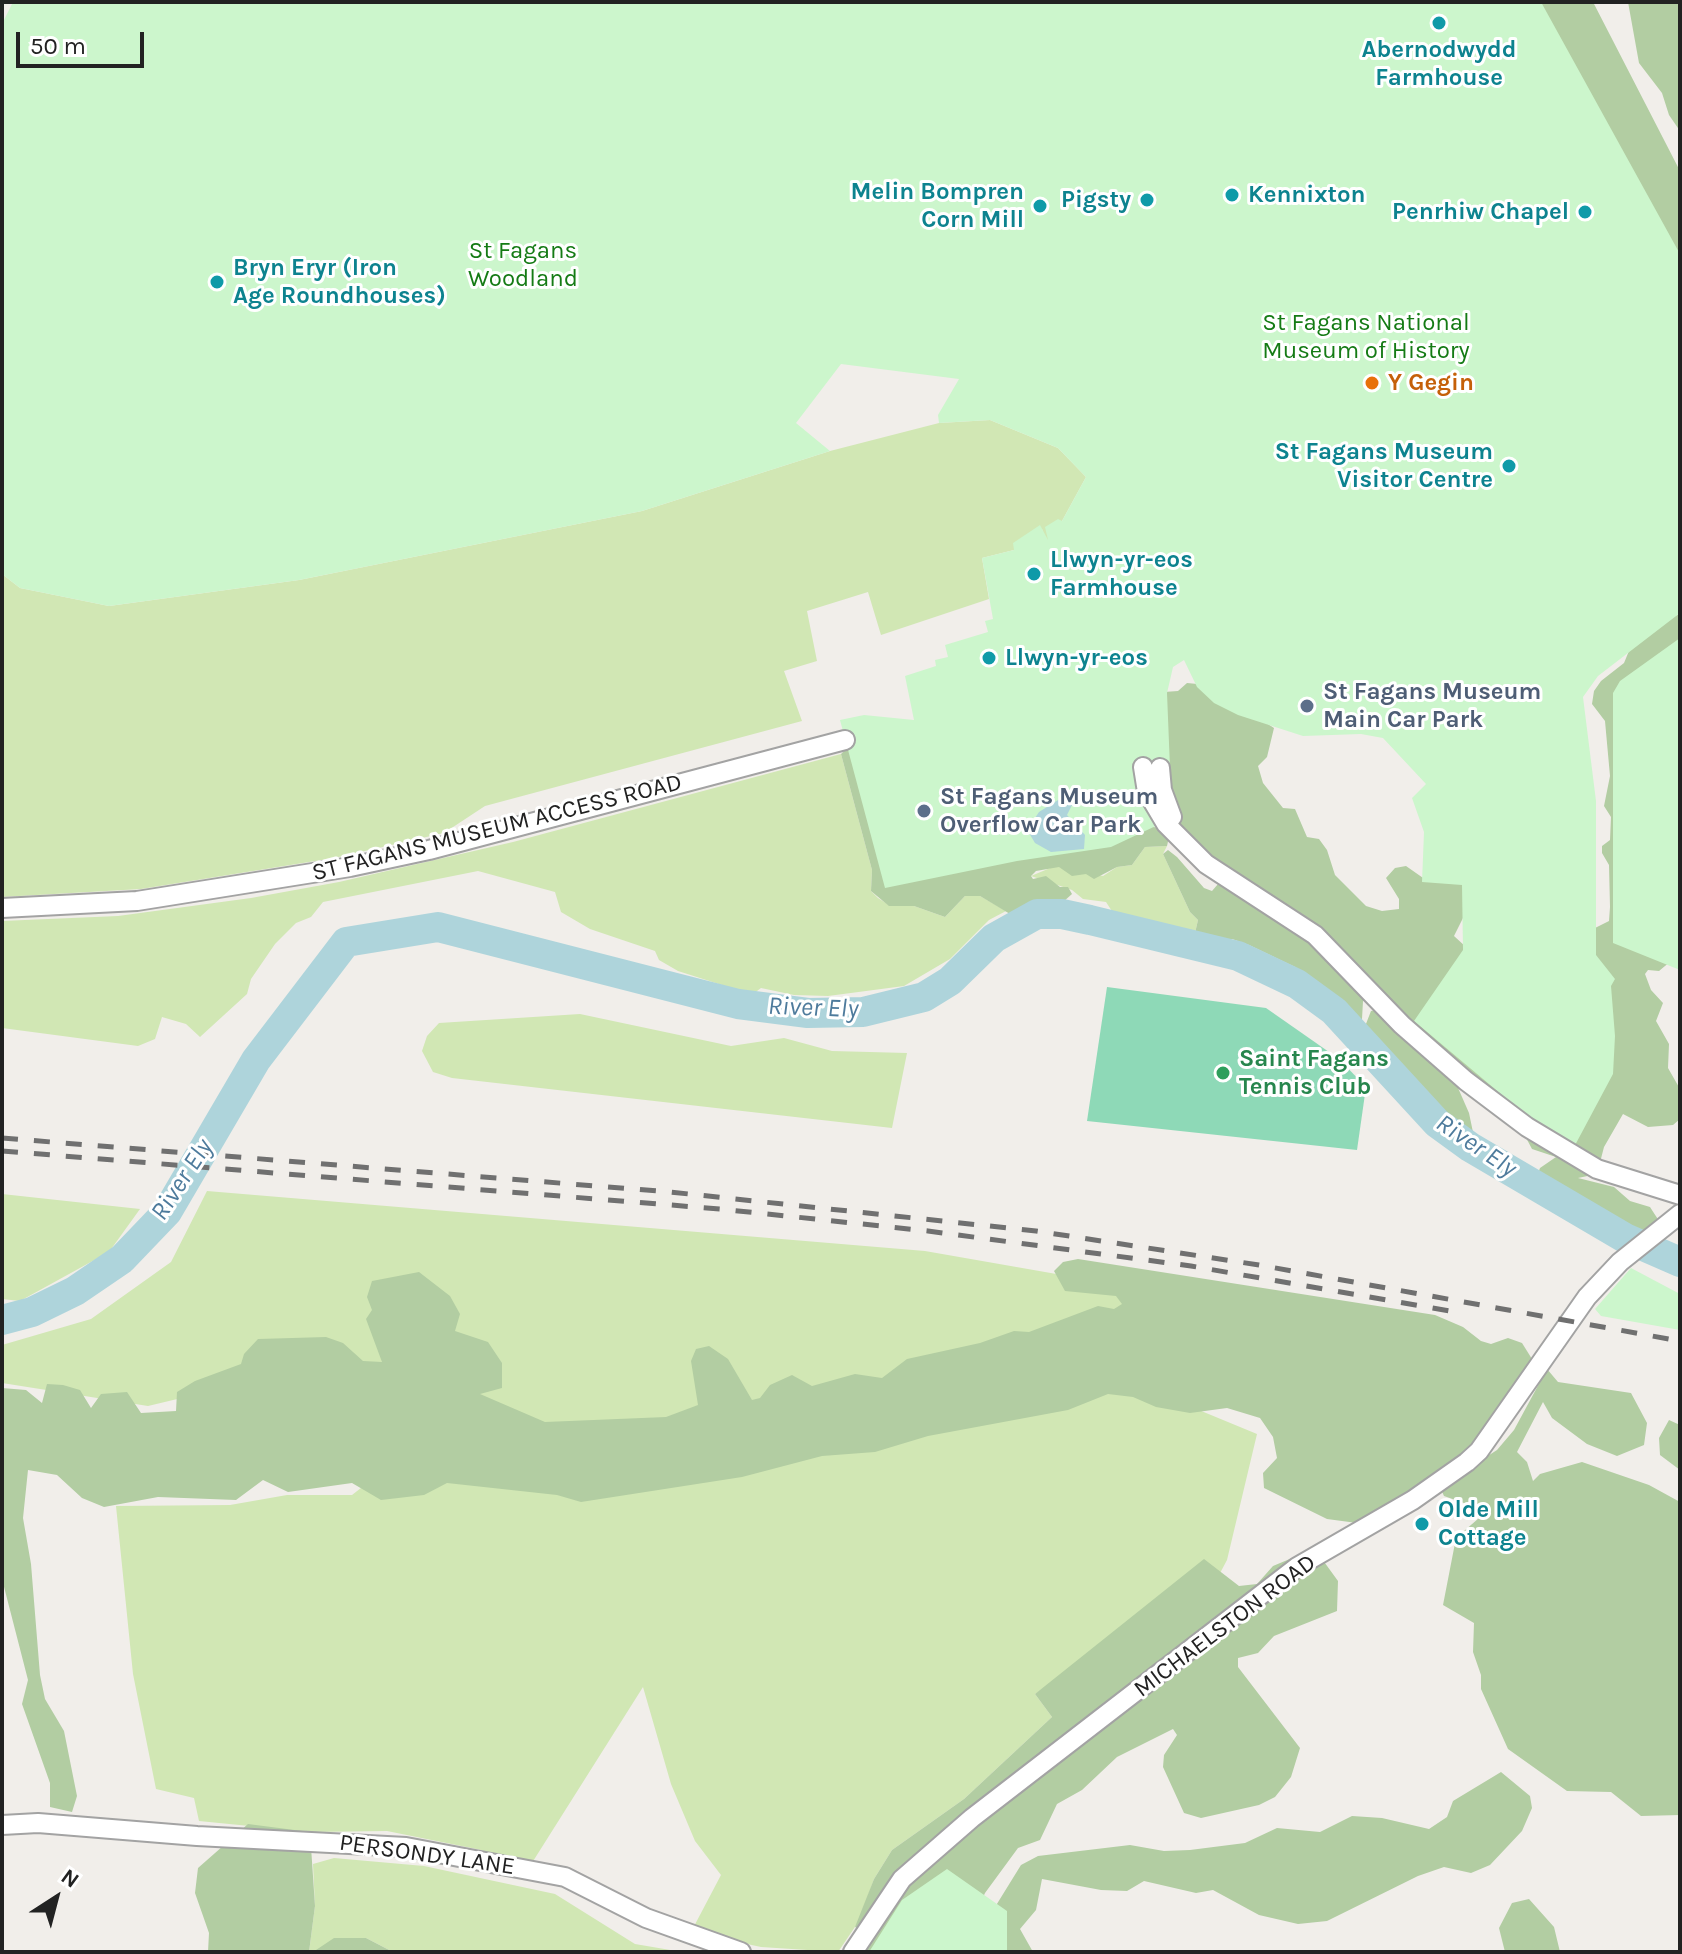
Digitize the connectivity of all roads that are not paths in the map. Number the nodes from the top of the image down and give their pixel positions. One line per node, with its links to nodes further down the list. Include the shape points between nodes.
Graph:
1 (845, 740): 3 (street, ST FAGANS MUSEUM ACCESS ROAD, via 350,867 137,901)
2 (1152, 767): 4 (street, via 1151,799 1166,824 1219,875 1315,935 1427,1049 1527,1127 1597,1169)
3 (2, 908)
4 (1680, 1195)
5 (1673, 1219): 8 (street, MICHAELSTON ROAD, via 1587,1297 1467,1462 1297,1567 947,1837 902,1879)
6 (2, 1825): 7 (street, PERSONDY LANE, via 406,1847 565,1877 646,1918)
7 (741, 1952)
8 (853, 1952)

